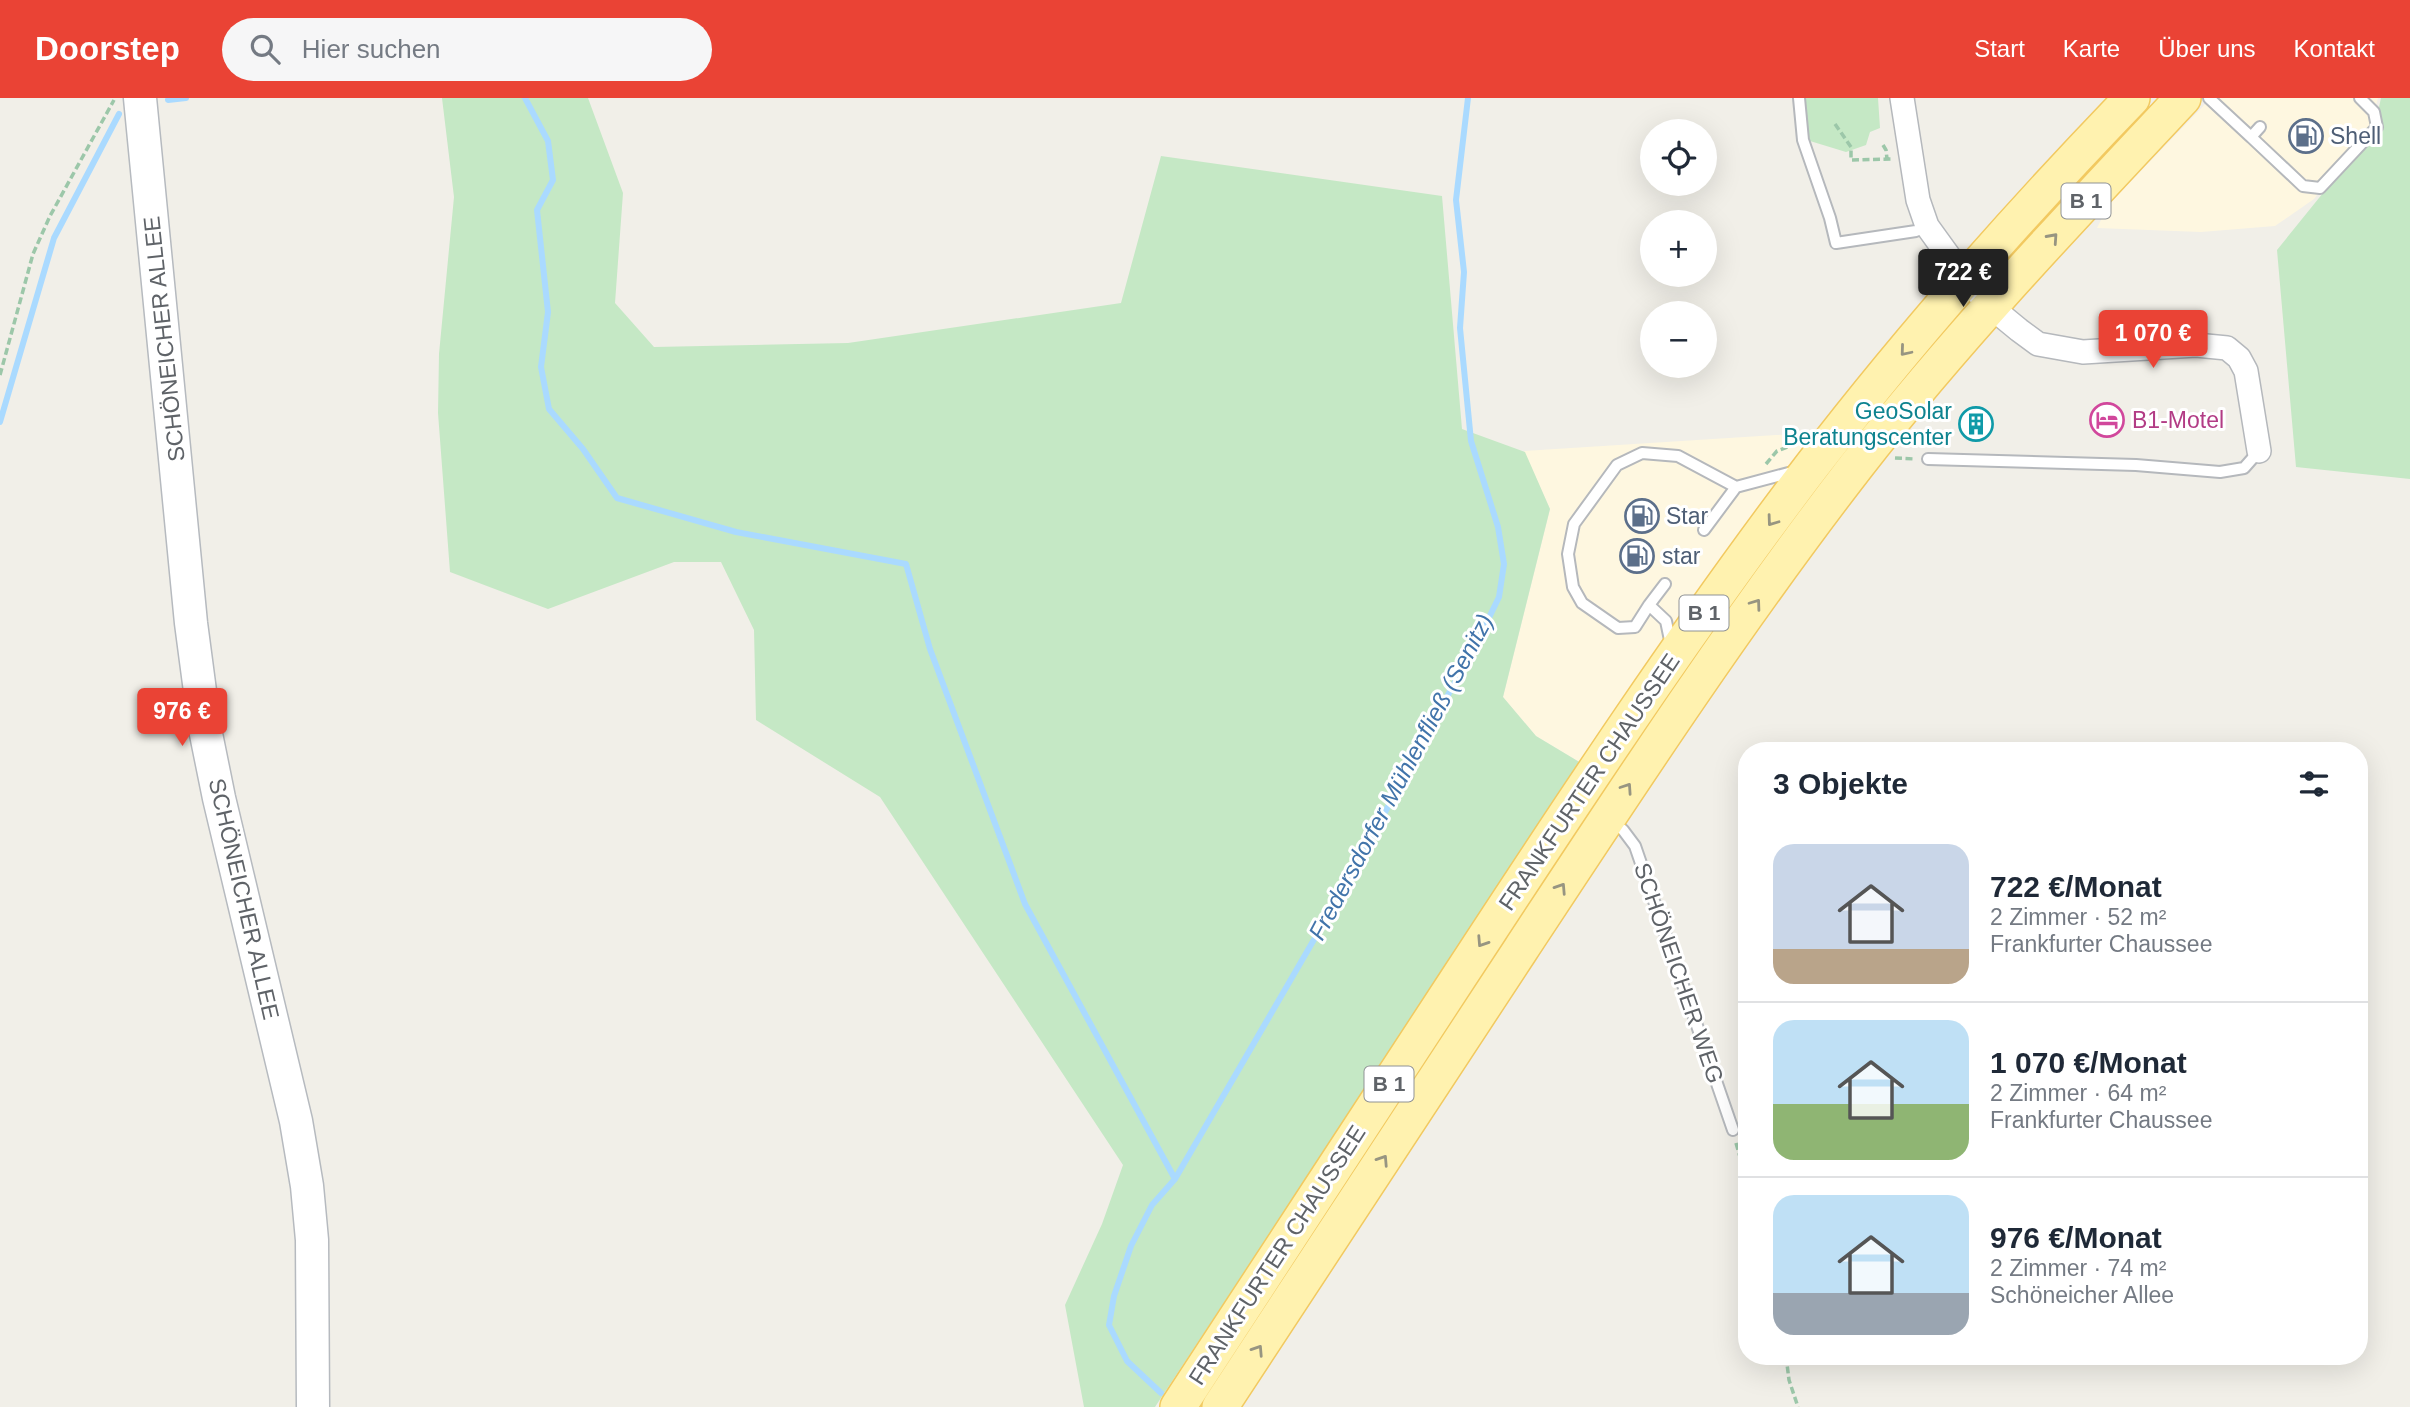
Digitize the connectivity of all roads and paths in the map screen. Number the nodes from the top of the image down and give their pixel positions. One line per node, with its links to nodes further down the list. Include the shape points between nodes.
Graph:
1 (116, 98): 18 (path, via 33,254)
2 (140, 98): 33 (street, SCHÖNEICHER ALLEE, via 205,729 307,1186 312,1240)
3 (1799, 98): 15 (lane, via 1803,140 1836,243)
4 (1902, 98): 13 (street)
5 (2132, 98): 16 (main road, FRANKFURTER CHAUSSEE / B 1)
6 (2183, 98): 17 (main road, FRANKFURTER CHAUSSEE / B 1, one-way to 6)
7 (2209, 98): 11 (lane)
8 (2360, 98): 11 (lane, via 2374,112 2377,127 2320,188 2302,186)
9 (1835, 124): 14 (path, via 1851,147 1851,160)
10 (2260, 127): 11 (lane)
11 (2251, 138)
12 (1883, 145): 14 (path)
13 (1911, 158): 14 (path); 15 (street)
14 (1887, 159)
15 (1927, 226): 16 (street)
16 (1966, 280): 17 (street); 20 (main road, FRANKFURTER CHAUSSEE / B 1, one-way to 20)
17 (1991, 307): 19 (street, via 2038,344 2068,351 2196,345 2227,348 2246,371); 29 (main road, FRANKFURTER CHAUSSEE / B 1, one-way to 17, via 1715,659 1858,465)
18 (0, 374)
19 (2259, 451): 22 (lane, via 2244,468 2220,472)
20 (1806, 453): 23 (lane); 23 (path, via 1777,451); 28 (main road, FRANKFURTER CHAUSSEE / B 1, one-way to 28)
21 (1887, 455): 22 (path)
22 (1928, 459)
23 (1754, 482): 24 (lane)
24 (1736, 487): 25 (lane); 27 (lane, via 1678,456 1642,453 1617,465 1574,524 1568,554 1573,587 1582,603 1618,628 1635,627)
25 (1704, 530)
26 (1665, 584): 27 (lane)
27 (1649, 605): 28 (lane, via 1666,621)
28 (1674, 654): 34 (main road, FRANKFURTER CHAUSSEE / B 1, one-way to 34)
29 (1607, 818): 30 (lane, SCHÖNEICHER WEG, via 1636,846); 35 (main road, FRANKFURTER CHAUSSEE / B 1, one-way to 29)
30 (1733, 1130): 31 (path)
31 (1738, 1148)
32 (1787, 1365): 36 (path)
33 (313, 1407)
34 (1178, 1407)
35 (1220, 1407)
36 (1798, 1407)

